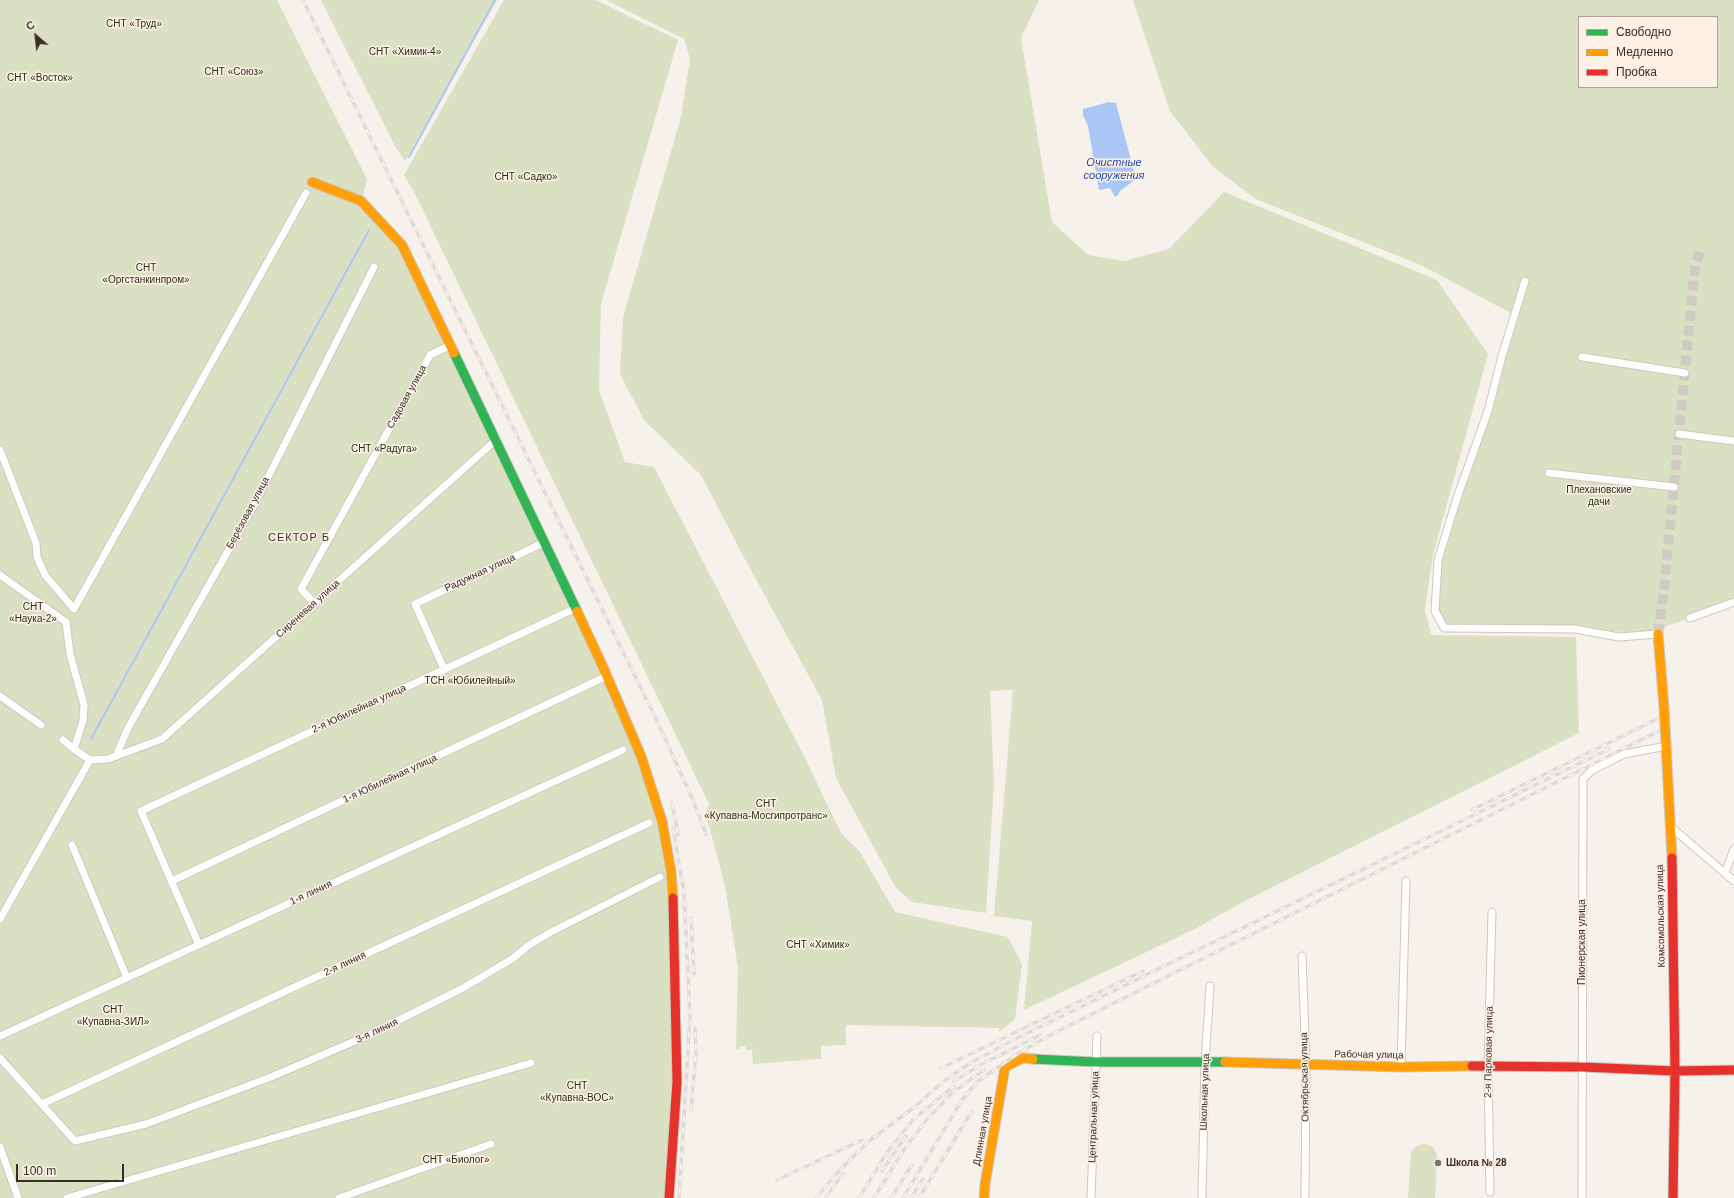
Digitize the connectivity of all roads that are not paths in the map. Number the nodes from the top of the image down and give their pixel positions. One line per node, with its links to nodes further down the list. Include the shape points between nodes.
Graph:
1 (312, 182): 5 (street, via 362,201 402,245)
2 (306, 193): 11 (street, via 74,609 45,575 37,557 36,543)
3 (374, 267): 29 (street, Берёзовая улица, via 254,505 128,728)
4 (1525, 281): 20 (street, via 1488,411 1438,560 1435,611 1444,628 1575,629 1619,637)
5 (450, 345): 9 (street); 17 (street, Садовая улица, via 430,355 301,588)
6 (1582, 357): 7 (street)
7 (1685, 373)
8 (1679, 434): 10 (street)
9 (497, 439): 14 (street); 17 (street, Сиреневая улица)
10 (1734, 441)
11 (0, 450)
12 (1550, 473): 13 (street)
13 (1674, 487)
14 (545, 542): 18 (street); 21 (street, Радужная улица, via 414,604)
15 (0, 575): 27 (street, via 66,622 70,654 84,705 83,721)
16 (1734, 602): 19 (street)
17 (314, 603): 29 (street, Сиреневая улица, via 162,739)
18 (576, 608): 21 (street, 2-я Юбилейная улица); 22 (street)
19 (1690, 618)
20 (1658, 634): 26 (street, Комсомольская улица)
21 (444, 669): 37 (street, 2-я Юбилейная улица, via 141,811)
22 (607, 676): 37 (street, 1-я Юбилейная улица); 66 (street, via 641,756 662,821 671,871 674,905 677,1082)
23 (0, 696): 24 (street)
24 (42, 725)
25 (62, 740): 27 (street)
26 (1667, 746): 32 (street, Комсомольская улица); 56 (street, Пионерская улица, via 1624,754 1592,770 1583,779)
27 (74, 749): 30 (street)
28 (623, 750): 42 (street, 1-я линия)
29 (116, 756): 30 (street, Сиреневая улица)
30 (90, 760): 41 (street)
31 (649, 823): 59 (street, 2-я линия)
32 (1671, 827): 35 (street); 58 (street, Комсомольская улица)
33 (72, 845): 44 (street)
34 (1734, 849): 35 (street)
35 (1725, 873): 39 (street)
36 (660, 877): 59 (street, 3-я линия, via 551,932 463,988 369,1036 271,1077 146,1124 75,1141)
37 (172, 881): 42 (street)
38 (1406, 881): 55 (street)
39 (1734, 881)
40 (1492, 912): 53 (street, 2-я Парковая улица)
41 (0, 919)
42 (199, 945): 44 (street, 1-я линия)
43 (1302, 956): 52 (street, Октябрьская улица)
44 (126, 978): 46 (street, 1-я линия)
45 (1210, 986): 50 (street, Школьная улица)
46 (0, 1036)
47 (1097, 1036): 49 (street, Центральная улица)
48 (0, 1058): 59 (street)
49 (1096, 1062): 50 (street, Рабочая улица); 54 (street, Рабочая улица, via 1023,1058); 68 (street, Центральная улица)
50 (1205, 1062): 52 (street, Рабочая улица); 69 (street, Школьная улица)
51 (530, 1063): 64 (street)
52 (1306, 1065): 55 (street, Рабочая улица); 70 (street, Октябрьская улица)
53 (1488, 1066): 55 (street, Рабочая улица); 56 (street, Рабочая улица); 62 (street, 2-я Парковая улица)
54 (1005, 1067): 67 (street, Длинная улица)
55 (1401, 1067)
56 (1582, 1067): 58 (street, Рабочая улица); 71 (street, Пионерская улица)
57 (1734, 1070): 58 (street, Рабочая улица)
58 (1675, 1071): 72 (street, Комсомольская улица)
59 (42, 1104)
60 (491, 1144): 65 (street)
61 (0, 1147): 63 (street)
62 (1490, 1192)
63 (18, 1198)
64 (67, 1198)
65 (339, 1198)
66 (669, 1198)
67 (984, 1198)
68 (1091, 1198)
69 (1202, 1198)
70 (1305, 1198)
71 (1582, 1198)
72 (1674, 1198)

